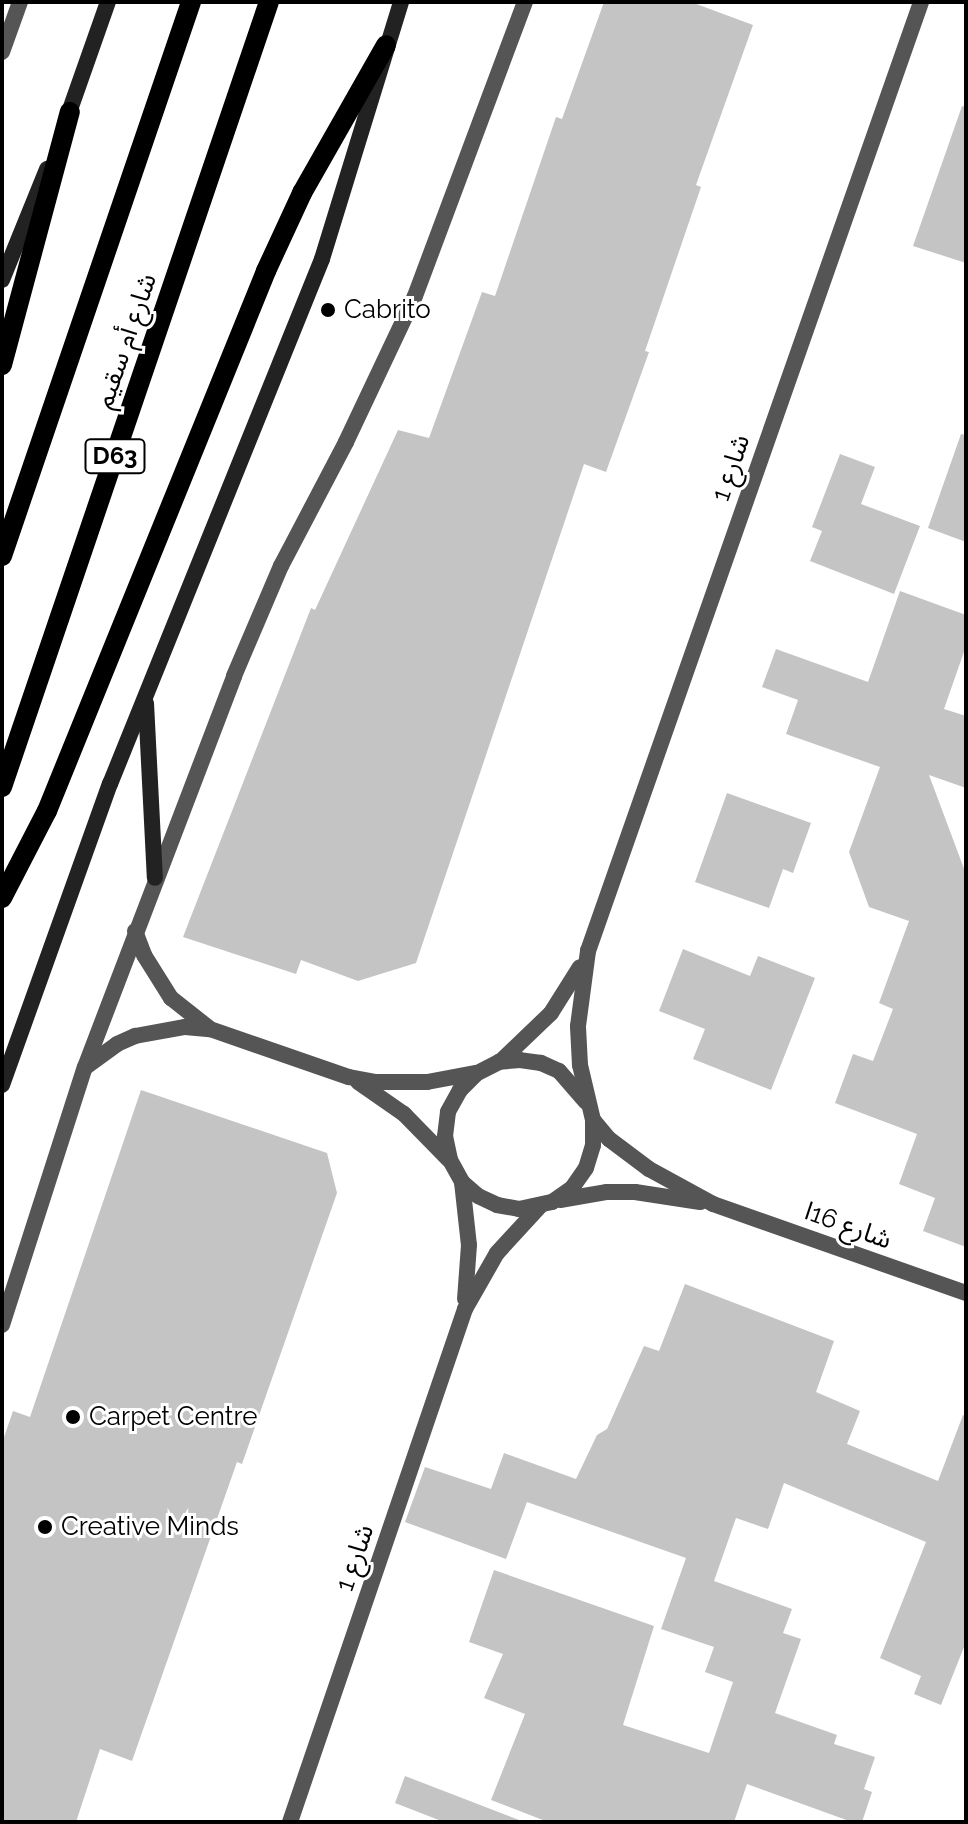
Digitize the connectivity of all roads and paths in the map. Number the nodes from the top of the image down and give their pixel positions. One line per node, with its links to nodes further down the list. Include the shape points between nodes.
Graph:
1 (20, 2): 9 (street)
2 (108, 2): 10 (main road)
3 (191, 2): 13 (main road, شارع أم سقيم / D63)
4 (269, 2): 15 (main road, شارع أم سقيم / D63)
5 (401, 2): 8 (main road)
6 (525, 2): 16 (street, via 415,296 257,621)
7 (921, 2): 19 (street, شارع 1)
8 (386, 45): 14 (main road, via 322,259); 17 (main road, via 302,193 266,271 47,811)
9 (2, 51)
10 (70, 112): 11 (main road); 12 (main road)
11 (2, 280)
12 (2, 365)
13 (2, 556)
14 (145, 697): 16 (main road); 25 (main road)
15 (2, 787)
16 (155, 878): 18 (street)
17 (2, 898)
18 (135, 931): 20 (street, via 171,998); 22 (street)
19 (588, 951): 21 (street, شارع 1, via 551,1013); 26 (street, شارع 1, via 578,1026)
20 (210, 1029): 22 (street, via 185,1027 135,1036); 24 (street)
21 (499, 1062): 23 (street); 26 (street, via 541,1063 567,1078)
22 (85, 1067): 34 (street)
23 (477, 1073): 24 (street, via 414,1083); 28 (street, via 448,1112)
24 (349, 1077): 28 (street, via 404,1114)
25 (2, 1085)
26 (586, 1102): 27 (street)
27 (593, 1120): 30 (street, via 586,1168 572,1188); 31 (street, شارع 16ا, via 649,1169)
28 (450, 1160): 29 (street)
29 (462, 1182): 30 (street, via 497,1205 519,1209); 33 (street, شارع 1, via 469,1245)
30 (546, 1204): 31 (street, شارع 16ا, via 607,1192); 33 (street, شارع 1, via 497,1253)
31 (713, 1204): 32 (street, شارع 16ا)
32 (966, 1293)
33 (465, 1309): 35 (street, شارع 1)
34 (2, 1325)
35 (290, 1822)

